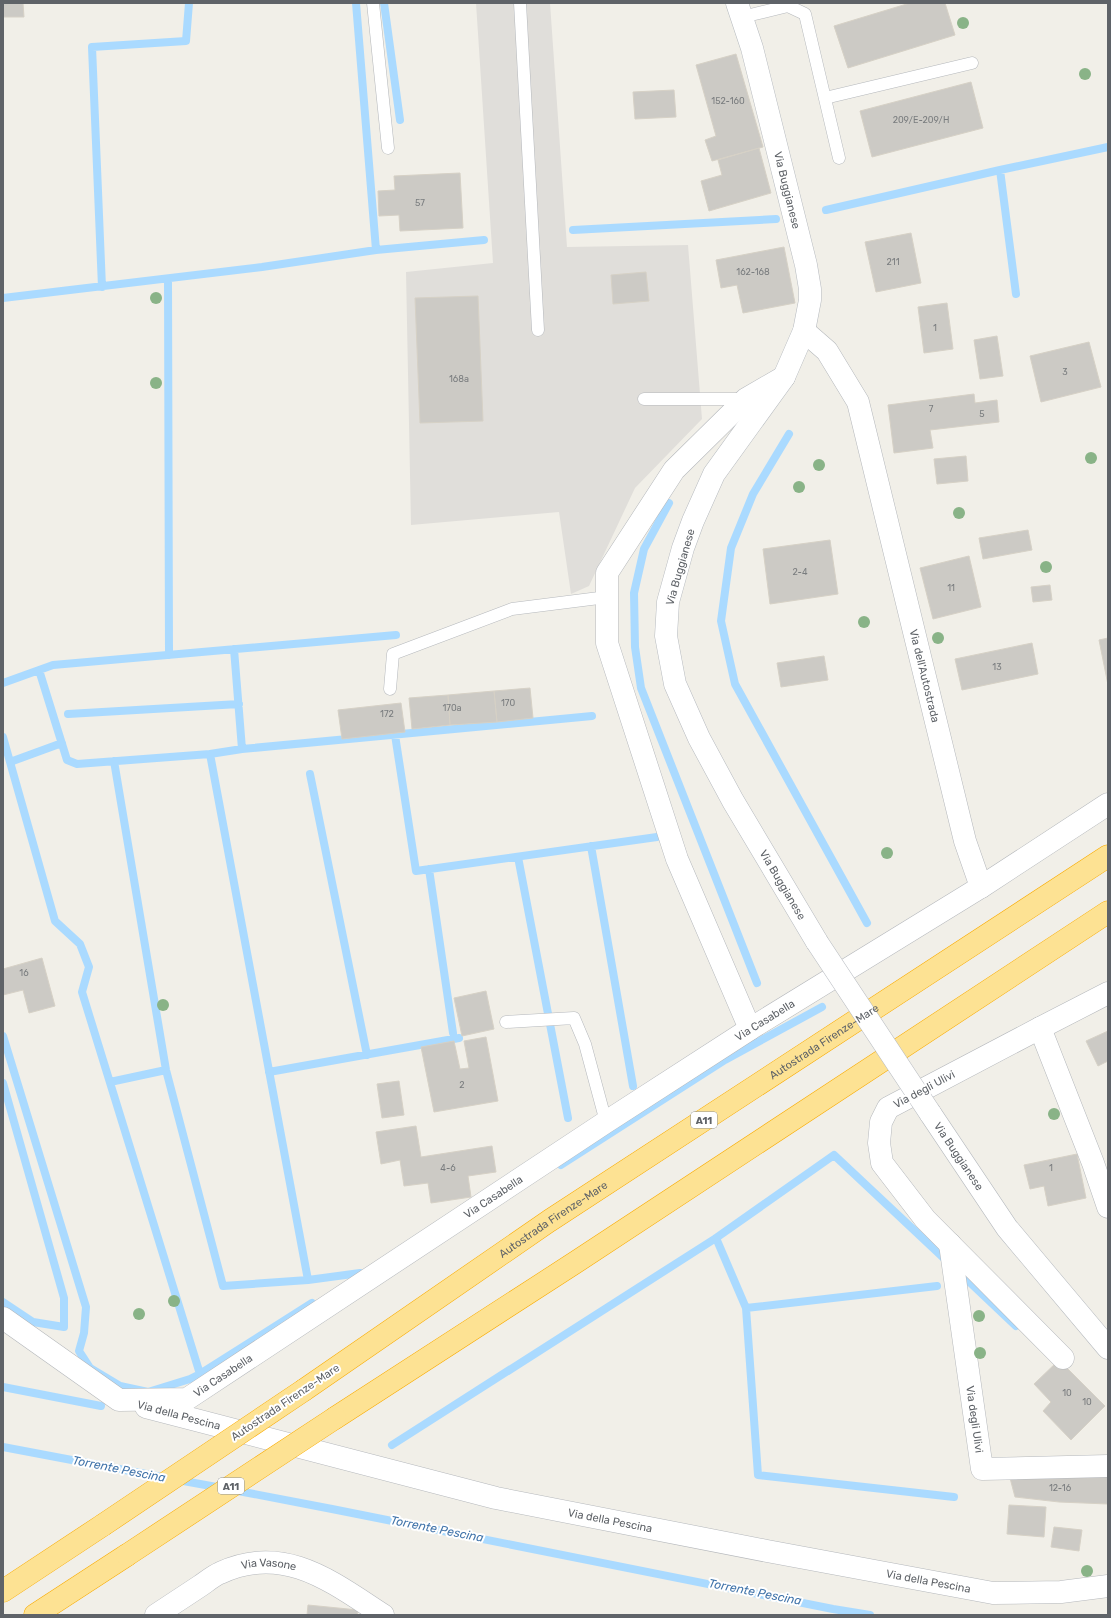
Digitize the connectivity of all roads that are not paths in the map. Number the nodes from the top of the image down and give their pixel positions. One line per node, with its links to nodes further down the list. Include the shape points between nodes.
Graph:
1 (373, 3): 6 (lane)
2 (520, 3): 8 (lane)
3 (739, 10): 5 (lane, via 788,6 805,14); 9 (street, Via Buggianese, via 754,56 806,265 810,300)
4 (972, 63): 5 (lane)
5 (825, 98): 7 (lane)
6 (388, 148)
7 (839, 158)
8 (538, 330)
9 (804, 331): 10 (street, Via Buggianese); 17 (street, Via dell'Autostrada, via 827,351 858,402 965,841)
10 (784, 377): 12 (street); 28 (street, Via Buggianese, bridge, via 714,474 683,548 668,602 666,636 675,684 699,738 733,801 817,942 1007,1228)
11 (644, 399): 12 (lane)
12 (746, 399): 13 (street, via 674,470 607,573)
13 (607, 597): 14 (lane, via 512,610 393,654); 22 (street, via 608,643 677,859)
14 (390, 688)
15 (1108, 804): 17 (street)
16 (1108, 856): 33 (highway, Autostrada Firenze-Mare / A11, bridge, via 556,1216 304,1390)
17 (981, 888): 22 (street, Via Casabella)
18 (1108, 912): 34 (highway, A11, bridge)
19 (1108, 993): 21 (street, Via degli Ulivi)
20 (506, 1022): 23 (lane, via 574,1018 585,1044)
21 (1040, 1028): 24 (street); 26 (street, Via degli Ulivi, via 888,1108 881,1122 879,1143 882,1163 925,1219)
22 (750, 1030): 23 (street, Via Casabella)
23 (606, 1122): 30 (street, Via Casabella, via 187,1399)
24 (1100, 1161): 25 (street)
25 (1108, 1207)
26 (950, 1244): 29 (street, Via degli Ulivi); 31 (street, Via degli Ulivi, via 982,1469)
27 (3, 1318): 30 (street)
28 (1108, 1348)
29 (1063, 1358)
30 (119, 1400): 32 (street, Via della Pescina, via 496,1498 767,1551 993,1592 1061,1592)
31 (1108, 1466)
32 (1108, 1586)
33 (3, 1591)
34 (35, 1615)
35 (156, 1615): 36 (street, Via Vasone, via 220,1573 245,1564 263,1562 284,1564 328,1579)
36 (383, 1615)

